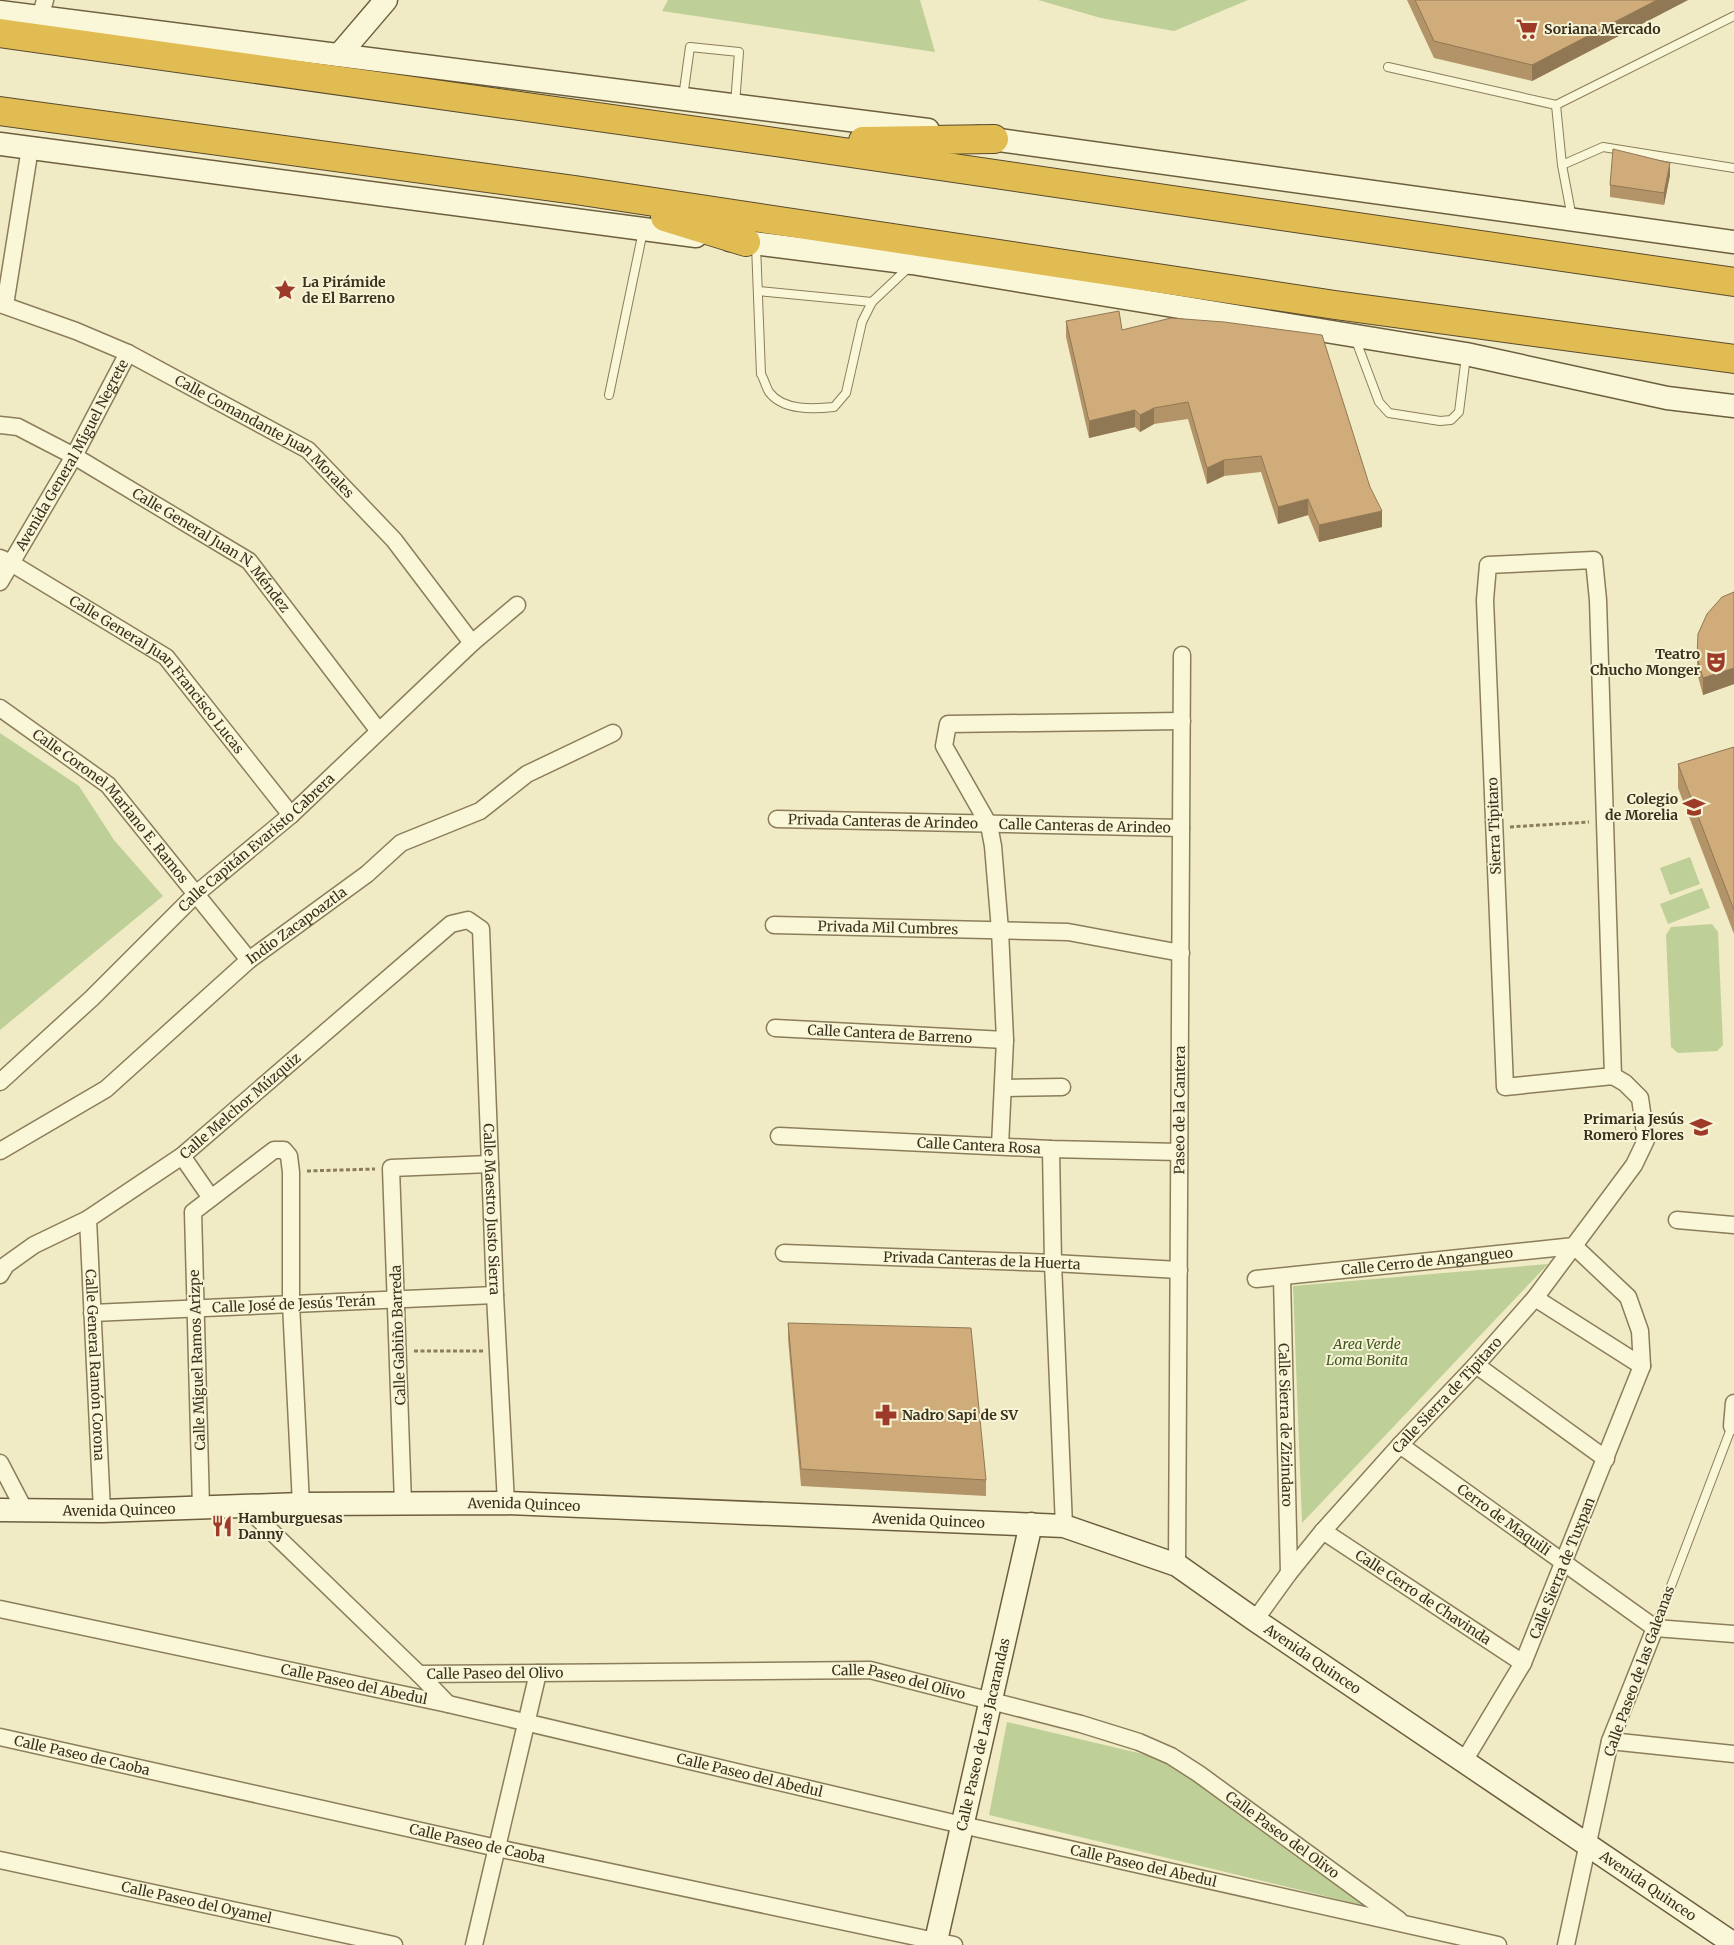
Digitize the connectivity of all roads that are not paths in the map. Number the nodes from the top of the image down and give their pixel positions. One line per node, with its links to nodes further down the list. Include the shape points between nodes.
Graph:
1 (367, 0): 7 (main road)
2 (386, 0): 7 (main road)
3 (43, 9): 4 (main road); 7 (main road)
4 (0, 12)
5 (1734, 16): 10 (lane)
6 (0, 33): 14 (highway)
7 (331, 54): 9 (main road)
8 (1388, 67): 10 (lane)
9 (683, 99): 11 (main road); 11 (lane, via 690,47 739,52)
10 (1556, 105): 17 (lane)
11 (734, 106): 13 (main road)
12 (0, 111): 19 (highway)
13 (994, 139): 14 (highway); 20 (main road)
14 (782, 143): 25 (highway)
15 (0, 144): 16 (main road)
16 (30, 148): 21 (main road); 28 (street)
17 (1562, 165): 18 (lane, via 1603,146); 20 (lane)
18 (1734, 168)
19 (576, 190): 23 (highway); 32 (highway, via 1335,306)
20 (1572, 220): 22 (main road)
21 (643, 229): 23 (main road); 33 (lane)
22 (1734, 242)
23 (751, 243): 24 (main road); 26 (lane)
24 (912, 263): 27 (lane); 29 (main road)
25 (1734, 282)
26 (758, 291): 27 (lane); 27 (lane, via 761,374 770,393 784,403 812,410 834,407 846,393 862,322)
27 (872, 302)
28 (2, 304): 30 (street, Calle Comandante Juan Morales)
29 (1354, 336): 31 (main road); 31 (lane, via 1384,409 1389,413 1440,422 1451,420 1459,412)
30 (128, 353): 36 (street, Avenida General Miguel Negrete); 40 (street, Calle Comandante Juan Morales, via 308,450 394,540)
31 (1466, 354): 34 (main road, via 1667,398)
32 (1734, 359)
33 (609, 395)
34 (1734, 407)
35 (0, 424): 36 (street, Calle General Juan N. Méndez, via 18,427)
36 (74, 456): 37 (street, Avenida General Miguel Negrete); 44 (street, Calle General Juan N. Méndez, via 249,561)
37 (6, 560): 38 (street, Avenida General Miguel Negrete); 46 (street, Calle General Juan Francisco Lucas, via 166,657)
38 (0, 582)
39 (517, 605): 40 (street, Calle Capitán Evaristo Cabrera)
40 (472, 643): 44 (street, Calle Capitán Evaristo Cabrera)
41 (1182, 655): 43 (street, Paseo de la Cantera)
42 (0, 708): 50 (street, Calle Coronel Mariano E. Ramos, via 108,785)
43 (1182, 721): 48 (street, via 948,724 944,746); 49 (street, Paseo de la Cantera)
44 (378, 730): 46 (street, Calle Capitán Evaristo Cabrera)
45 (613, 733): 55 (street, Indio Zacapoaztla, via 527,774 480,811 401,843 367,874)
46 (291, 815): 50 (street, Calle Capitán Evaristo Cabrera)
47 (777, 819): 48 (street, Privada Canteras de Arindeo)
48 (989, 825): 49 (street, Calle Canteras de Arindeo); 53 (street)
49 (1181, 828): 54 (street, Paseo de la Cantera)
50 (196, 894): 55 (street, Calle Coronel Mariano E. Ramos); 59 (street, Calle Capitán Evaristo Cabrera, via 92,998)
51 (468, 920): 67 (street, Calle Melchor Múzquiz, via 451,924); 68 (street, Calle Maestro Justo Sierra, via 481,929)
52 (774, 925): 53 (street, Privada Mil Cumbres)
53 (1000, 930): 54 (street, Privada Mil Cumbres, via 1068,932); 57 (street)
54 (1181, 953): 66 (street, Paseo de la Cantera)
55 (249, 960): 65 (street, Indio Zacapoaztla, via 106,1089)
56 (774, 1028): 57 (street, Calle Cantera de Barreno)
57 (1005, 1040): 61 (street)
58 (1613, 1076): 58 (street, Sierra Tipitaro, via 1598,600 1594,560 1488,565 1485,600 1505,1087); 73 (street, Calle Sierra de Tipitaro, via 1626,1083 1640,1098 1646,1140 1634,1165)
59 (0, 1082)
60 (1062, 1087): 61 (street)
61 (1003, 1088): 63 (street)
62 (779, 1136): 63 (street, Calle Cantera Rosa)
63 (1000, 1146): 64 (street, Calle Cantera Rosa)
64 (1051, 1149): 66 (street, Calle Cantera Rosa); 75 (street)
65 (0, 1151)
66 (1180, 1152): 76 (street, Paseo de la Cantera)
67 (182, 1156): 69 (street); 70 (street, Calle Melchor Múzquiz)
68 (490, 1164): 80 (street, Calle Maestro Justo Sierra); 82 (street, Calle Gabiño Barreda, via 391,1168)
69 (211, 1198): 83 (street, via 274,1150 284,1150 289,1156); 84 (street, Calle Miguel Ramos Arizpe, via 193,1212)
70 (88, 1219): 77 (street, Calle Melchor Múzquiz, via 34,1245 6,1265); 85 (street, Calle General Ramón Corona)
71 (1677, 1220): 72 (street)
72 (1734, 1225)
73 (1574, 1246): 78 (street, Calle Cerro de Angangueo); 81 (street, Calle Sierra de Tipitaro); 87 (street, via 1628,1297 1640,1331)
74 (784, 1253): 75 (street, Privada Canteras de la Huerta)
75 (1053, 1263): 76 (street, Privada Canteras de la Huerta); 102 (street)
76 (1179, 1270): 105 (street, Paseo de la Cantera)
77 (0, 1275)
78 (1282, 1277): 79 (street, Calle Cerro de Angangueo); 106 (street, Calle Sierra de Zizindaro)
79 (1256, 1279)
80 (495, 1295): 82 (street, Calle José de Jesús Terán); 94 (street, Calle Maestro Justo Sierra)
81 (1535, 1298): 86 (street, Calle Sierra de Tipitaro); 87 (street)
82 (397, 1300): 83 (street, Calle José de Jesús Terán); 93 (street, Calle Gabiño Barreda)
83 (291, 1304): 84 (street, Calle José de Jesús Terán); 95 (street)
84 (196, 1309): 85 (street, Calle José de Jesús Terán); 97 (street, Calle Miguel Ramos Arizpe)
85 (92, 1313): 100 (street, Calle General Ramón Corona)
86 (1476, 1365): 90 (street, Calle Sierra de Tipitaro); 91 (street)
87 (1642, 1366): 91 (street, Calle Sierra de Tuxpan)
88 (1734, 1403): 89 (street, Calle Paseo de las Galeanas)
89 (1732, 1426): 109 (lane, Calle Paseo de las Galeanas)
90 (1400, 1446): 103 (street, Calle Sierra de Tipitaro); 104 (street, Cerro de Maquili)
91 (1606, 1459): 104 (street, Calle Sierra de Tuxpan)
92 (0, 1463): 99 (street)
93 (403, 1503): 94 (main road, Avenida Quinceo); 95 (main road, Avenida Quinceo)
94 (506, 1503): 101 (main road, Avenida Quinceo)
95 (301, 1504): 96 (main road, Avenida Quinceo)
96 (245, 1506): 97 (main road, Avenida Quinceo); 113 (street, Calle Paseo del Olivo)
97 (201, 1507): 100 (main road, Avenida Quinceo)
98 (0, 1510): 99 (main road, Avenida Quinceo)
99 (25, 1511): 100 (main road, Avenida Quinceo)
100 (102, 1511)
101 (1031, 1524): 102 (main road, Avenida Quinceo); 114 (main road, Calle Paseo de Las Jacarandas)
102 (1064, 1526): 105 (main road, Avenida Quinceo)
103 (1323, 1531): 106 (street, Calle Sierra de Tipitaro); 111 (street, Calle Cerro de Chavinda)
104 (1564, 1561): 109 (street, Cerro de Maquili); 111 (street, Calle Sierra de Tuxpan)
105 (1177, 1565): 108 (main road, Avenida Quinceo)
106 (1289, 1573): 108 (street, Calle Sierra de Tipitaro)
107 (0, 1609): 115 (street, Calle Paseo del Abedul)
108 (1255, 1620): 120 (main road, Avenida Quinceo)
109 (1655, 1628): 110 (street); 118 (street, Calle Paseo de las Galeanas)
110 (1734, 1634)
111 (1524, 1663): 120 (street, Calle Sierra de Tuxpan)
112 (538, 1673): 113 (street, Calle Paseo del Olivo); 114 (street, Calle Paseo del Olivo, via 870,1670); 116 (street)
113 (419, 1674): 115 (street, Calle Paseo del Olivo)
114 (990, 1700): 121 (main road, Calle Paseo de Las Jacarandas); 125 (street, Calle Paseo del Olivo, via 1081,1724 1171,1756)
115 (448, 1704): 116 (street, Calle Paseo del Abedul)
116 (527, 1722): 121 (street, Calle Paseo del Abedul); 123 (street)
117 (0, 1737): 123 (street, Calle Paseo de Caoba)
118 (1610, 1741): 119 (street); 122 (street, Calle Paseo de las Galeanas)
119 (1734, 1754)
120 (1464, 1761): 122 (main road, Avenida Quinceo)
121 (962, 1826): 125 (street, Calle Paseo del Abedul); 126 (main road, Calle Paseo de Las Jacarandas)
122 (1588, 1845): 127 (main road, Avenida Quinceo); 131 (street, Calle Paseo de las Galeanas)
123 (497, 1848): 126 (street, Calle Paseo de Caoba); 129 (street)
124 (0, 1860): 128 (street, Calle Paseo del Oyamel)
125 (1404, 1924): 130 (street, Calle Paseo del Abedul)
126 (941, 1944)
127 (1734, 1944)
128 (394, 1945)
129 (474, 1945)
130 (1498, 1945)
131 (1566, 1945)

